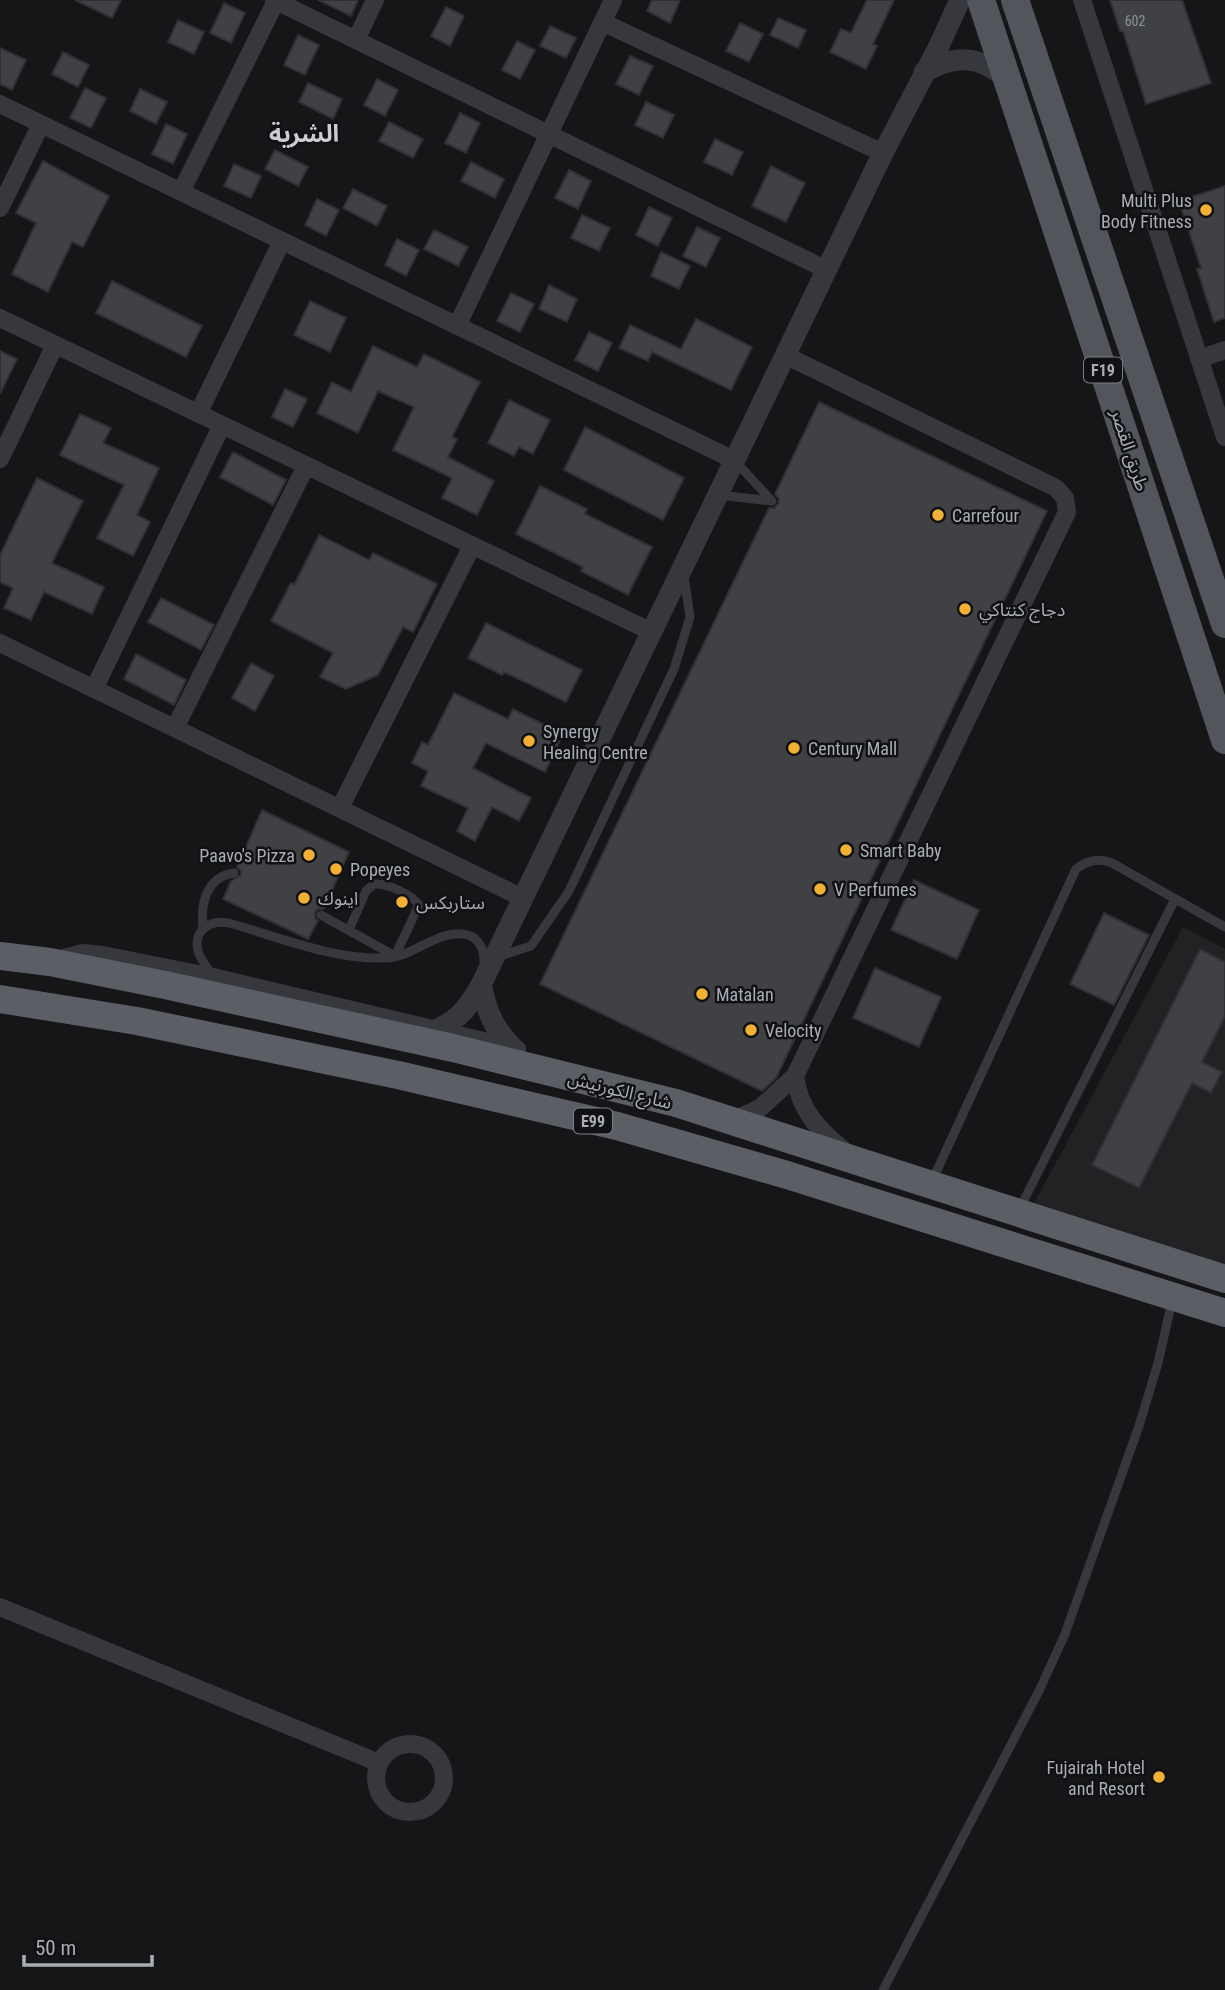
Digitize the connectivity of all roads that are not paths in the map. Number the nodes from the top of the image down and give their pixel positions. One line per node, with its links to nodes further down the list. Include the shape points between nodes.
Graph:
1 (275, 0): 9 (street); 16 (street)
2 (375, 0): 9 (street)
3 (613, 0): 8 (street)
4 (960, 0): 10 (street)
5 (981, 0): 11 (main road, طريق القصر / F19)
6 (1015, 0): 35 (main road, طريق القصر / F19)
7 (1082, 0): 25 (street)
8 (602, 22): 14 (street); 15 (street)
9 (356, 40): 14 (street)
10 (924, 72): 11 (street, via 949,61 969,60 990,66); 15 (street)
11 (1008, 80): 40 (main road, طريق القصر / F19)
12 (0, 104): 13 (street)
13 (41, 124): 16 (street); 17 (street)
14 (548, 134): 19 (street); 21 (street)
15 (883, 153): 19 (street)
16 (181, 192): 18 (street)
17 (0, 208)
18 (282, 241): 21 (street); 26 (street)
19 (827, 270): 24 (street)
20 (0, 318): 22 (street)
21 (457, 326): 30 (street)
22 (55, 345): 26 (street); 29 (street)
23 (1225, 350): 25 (street)
24 (785, 355): 30 (street); 58 (street, via 1056,488 1067,505 1065,518 815,1015)
25 (1199, 359): 28 (street)
26 (198, 414): 27 (street)
27 (222, 425): 31 (street); 38 (street)
28 (1225, 438)
29 (0, 459)
30 (734, 460): 32 (street); 32 (lane, via 772,501)
31 (306, 466): 33 (street); 39 (street)
32 (718, 495): 34 (street)
33 (472, 546): 36 (street); 41 (street)
34 (683, 567): 36 (street); 51 (lane, via 690,617 674,670 569,891 531,946)
35 (1225, 624)
36 (652, 632): 43 (street)
37 (0, 643): 38 (street)
38 (94, 689): 39 (street)
39 (176, 728): 41 (street)
40 (1225, 740)
41 (340, 808): 43 (street)
42 (234, 873): 46 (lane, via 220,877 209,889)
43 (523, 898): 51 (street)
44 (1175, 899): 47 (lane); 62 (lane, via 1103,860 1076,869); 63 (lane)
45 (321, 915): 48 (lane)
46 (203, 927): 50 (lane, via 215,921 229,923 328,951); 53 (lane, via 197,939 198,953)
47 (1225, 927)
48 (349, 930): 50 (lane); 50 (lane, via 373,884 415,900 418,908)
49 (0, 956): 52 (highway, شارع الكورنيش / E99)
50 (395, 956): 54 (lane, via 466,934 477,939 483,951)
51 (495, 957): 54 (street)
52 (50, 962): 53 (street, via 83,953); 59 (highway, شارع الكورنيش / E99, via 453,1048)
53 (213, 977): 56 (street)
54 (481, 985): 56 (street, via 456,1020); 57 (street, via 495,1029)
55 (0, 999): 65 (highway, شارع الكورنيش / E99, via 137,1021 617,1126)
56 (438, 1029): 57 (street)
57 (514, 1049): 59 (street)
58 (795, 1076): 60 (street, via 760,1108); 61 (street, via 809,1118)
59 (676, 1103): 60 (highway, شارع الكورنيش / E99)
60 (732, 1121): 61 (highway, شارع الكورنيش / E99)
61 (857, 1160): 62 (highway, شارع الكورنيش / E99)
62 (930, 1184): 63 (highway, شارع الكورنيش / E99)
63 (1018, 1212): 64 (highway, شارع الكورنيش / E99)
64 (1225, 1279)
65 (1173, 1296): 66 (highway, شارع الكورنيش / E99); 69 (lane, via 1143,1416 1065,1634)
66 (1225, 1313)
67 (0, 1606): 68 (street)
68 (379, 1763)
69 (883, 1990)

